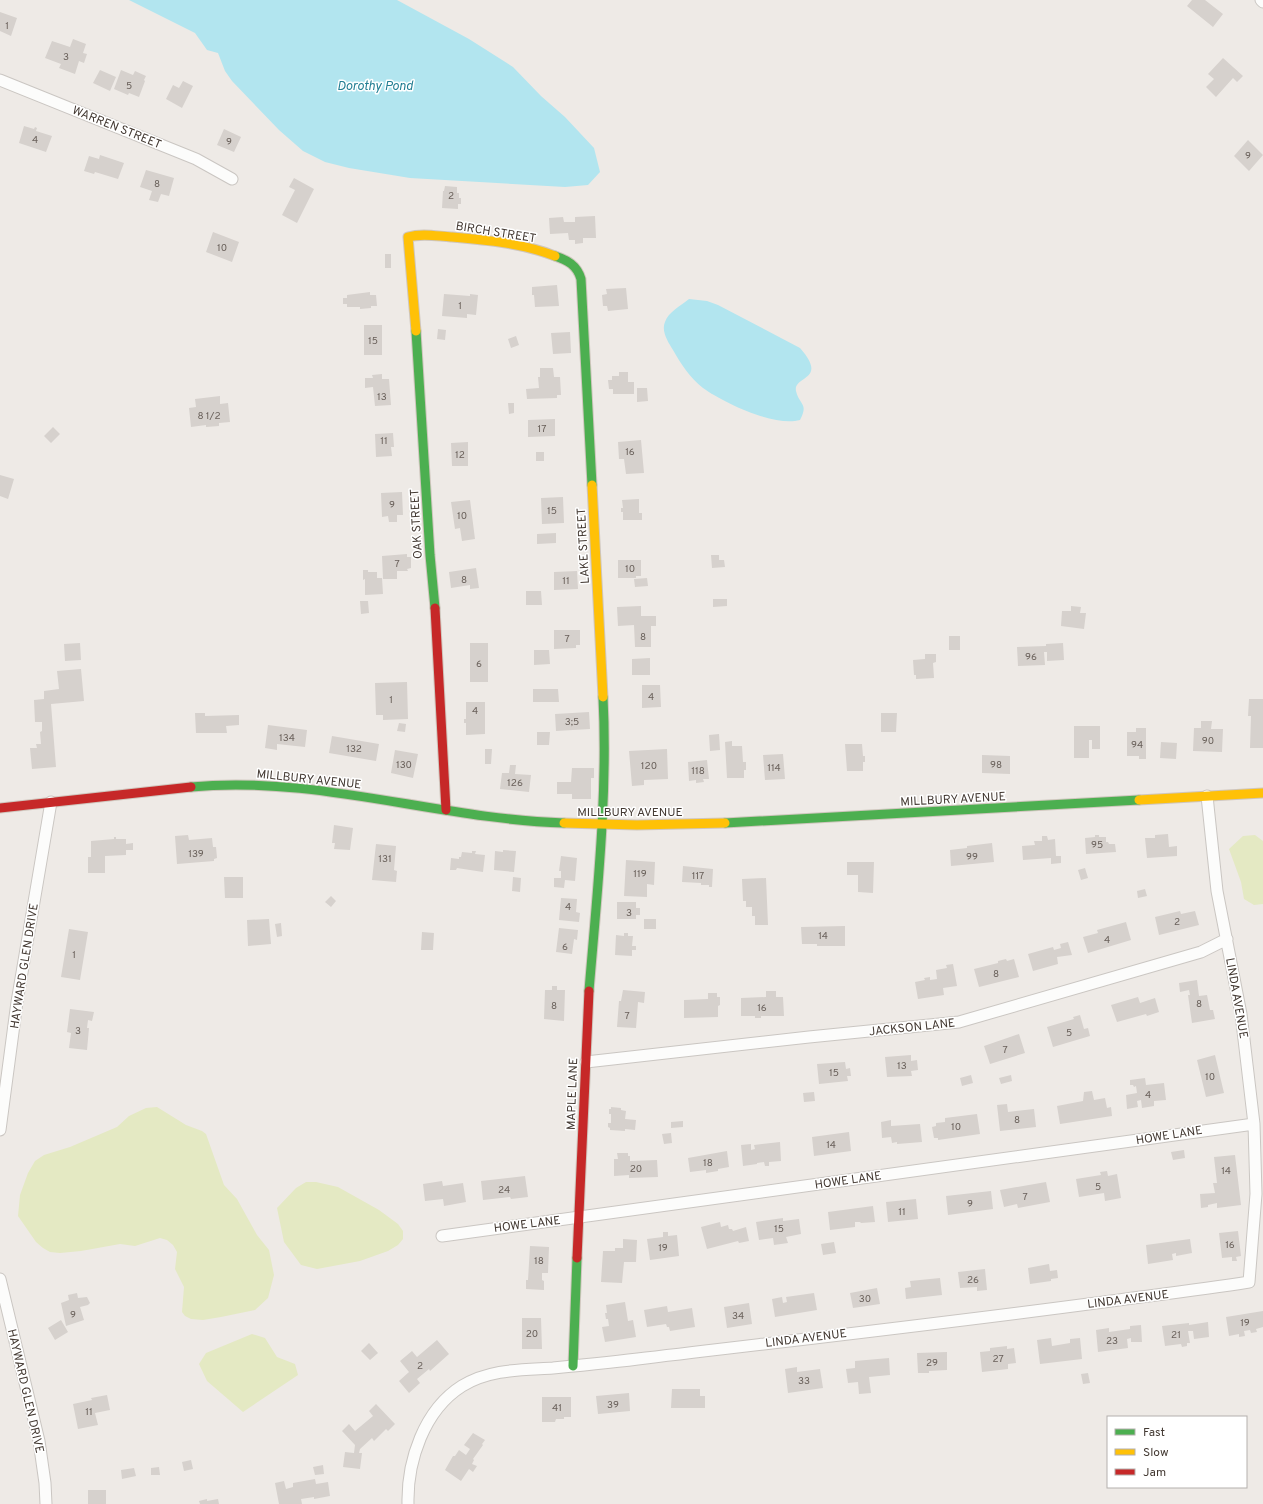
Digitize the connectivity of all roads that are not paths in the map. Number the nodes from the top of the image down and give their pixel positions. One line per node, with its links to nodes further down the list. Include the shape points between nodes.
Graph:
1 (0, 80): 2 (street, WARREN STREET, via 196,159)
2 (232, 179)
3 (408, 237): 4 (street, BIRCH STREET, via 418,234 518,245 561,257); 9 (street, OAK STREET, via 436,622)
4 (576, 268): 10 (street, LAKE STREET, via 582,290 603,711)
5 (1263, 793): 6 (street, MILLBURY AVENUE)
6 (1207, 796): 10 (street, MILLBURY AVENUE, via 738,823); 11 (street, LINDA AVENUE, via 1217,891)
7 (51, 802): 8 (street, MILLBURY AVENUE); 9 (street, MILLBURY AVENUE, via 214,785 270,785 365,796); 14 (street, HAYWARD GLEN DRIVE)
8 (0, 808)
9 (446, 810): 10 (street, MILLBURY AVENUE, via 541,822)
10 (602, 824): 12 (street, MAPLE LANE)
11 (1227, 939): 12 (street, JACKSON LANE, via 1201,952 959,1022); 13 (street, LINDA AVENUE, via 1241,1014)
12 (586, 1062): 15 (street, MAPLE LANE)
13 (1254, 1124): 15 (street, HOWE LANE); 18 (street, LINDA AVENUE, via 1256,1194 1249,1282 1004,1315)
14 (0, 1130)
15 (579, 1218): 16 (street, HOWE LANE); 18 (street, MAPLE LANE)
16 (442, 1236)
17 (0, 1279): 19 (street, HAYWARD GLEN DRIVE, via 39,1441)
18 (573, 1366): 20 (street, LINDA AVENUE, via 485,1375 462,1386 445,1399 430,1419 420,1440 411,1468 407,1491)
19 (46, 1504)
20 (408, 1504)

